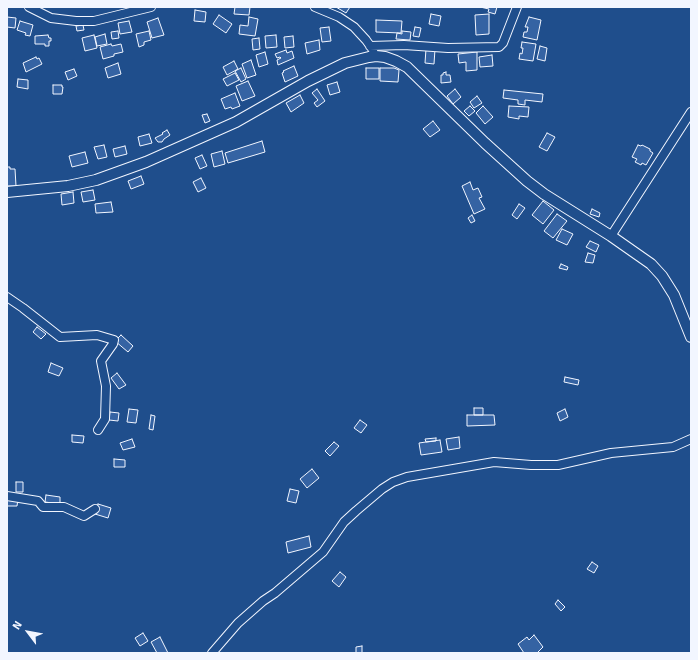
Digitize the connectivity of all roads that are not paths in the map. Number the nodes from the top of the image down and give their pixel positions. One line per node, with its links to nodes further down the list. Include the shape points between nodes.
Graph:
1 (30, 7): 2 (street, via 51,18 94,21)
2 (151, 7)
3 (315, 7): 5 (street, via 339,17 354,27)
4 (517, 7): 5 (street, via 500,47)
5 (370, 46): 6 (street)
6 (376, 56): 8 (main road, via 358,59 308,81 236,122 146,162 96,180 68,186); 9 (main road, via 407,66 527,181)
7 (691, 112): 9 (street)
8 (7, 192)
9 (611, 236): 11 (main road, via 651,264 662,276 674,295)
10 (7, 297): 12 (street, via 60,337 97,335 114,340 101,361 106,386 104,419)
11 (691, 337)
12 (98, 430)
13 (691, 439): 16 (street, via 673,447 611,453 558,465 494,462 393,482 382,488 356,511 342,525 323,552 238,623)
14 (7, 496): 15 (street, via 38,501 43,507 64,507 84,516)
15 (96, 508)
16 (212, 653)

